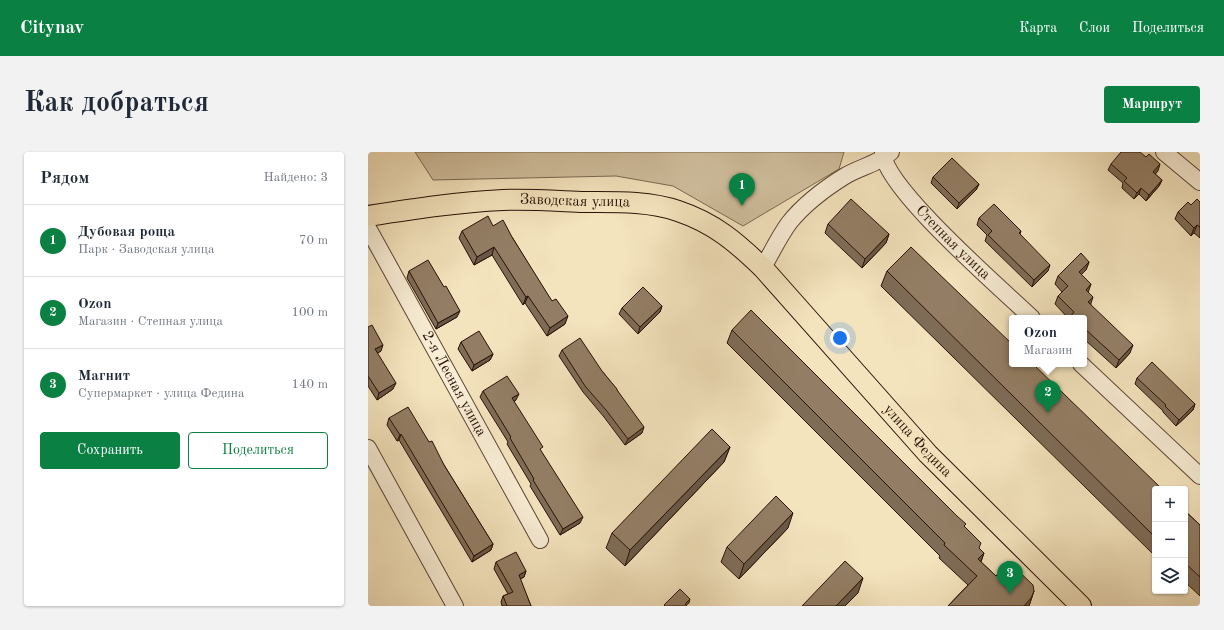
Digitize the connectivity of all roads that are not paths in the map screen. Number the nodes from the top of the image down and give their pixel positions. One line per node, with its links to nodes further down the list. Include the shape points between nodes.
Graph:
1 (1164, 152): 3 (street)
2 (886, 154): 6 (street, via 826,187 807,203 788,224); 7 (street, Степная улица, via 900,187 939,230)
3 (1200, 182)
4 (368, 216): 6 (main road, Заводская улица, via 434,206 504,200 651,204 705,222 724,233)
5 (368, 228): 11 (street, 2-я Лесная улица)
6 (762, 268): 13 (main road, улица Федина, via 928,454)
7 (1029, 315)
8 (1084, 367): 10 (street)
9 (368, 448): 12 (street)
10 (1200, 476)
11 (540, 540)
12 (455, 606)
13 (1081, 606)

